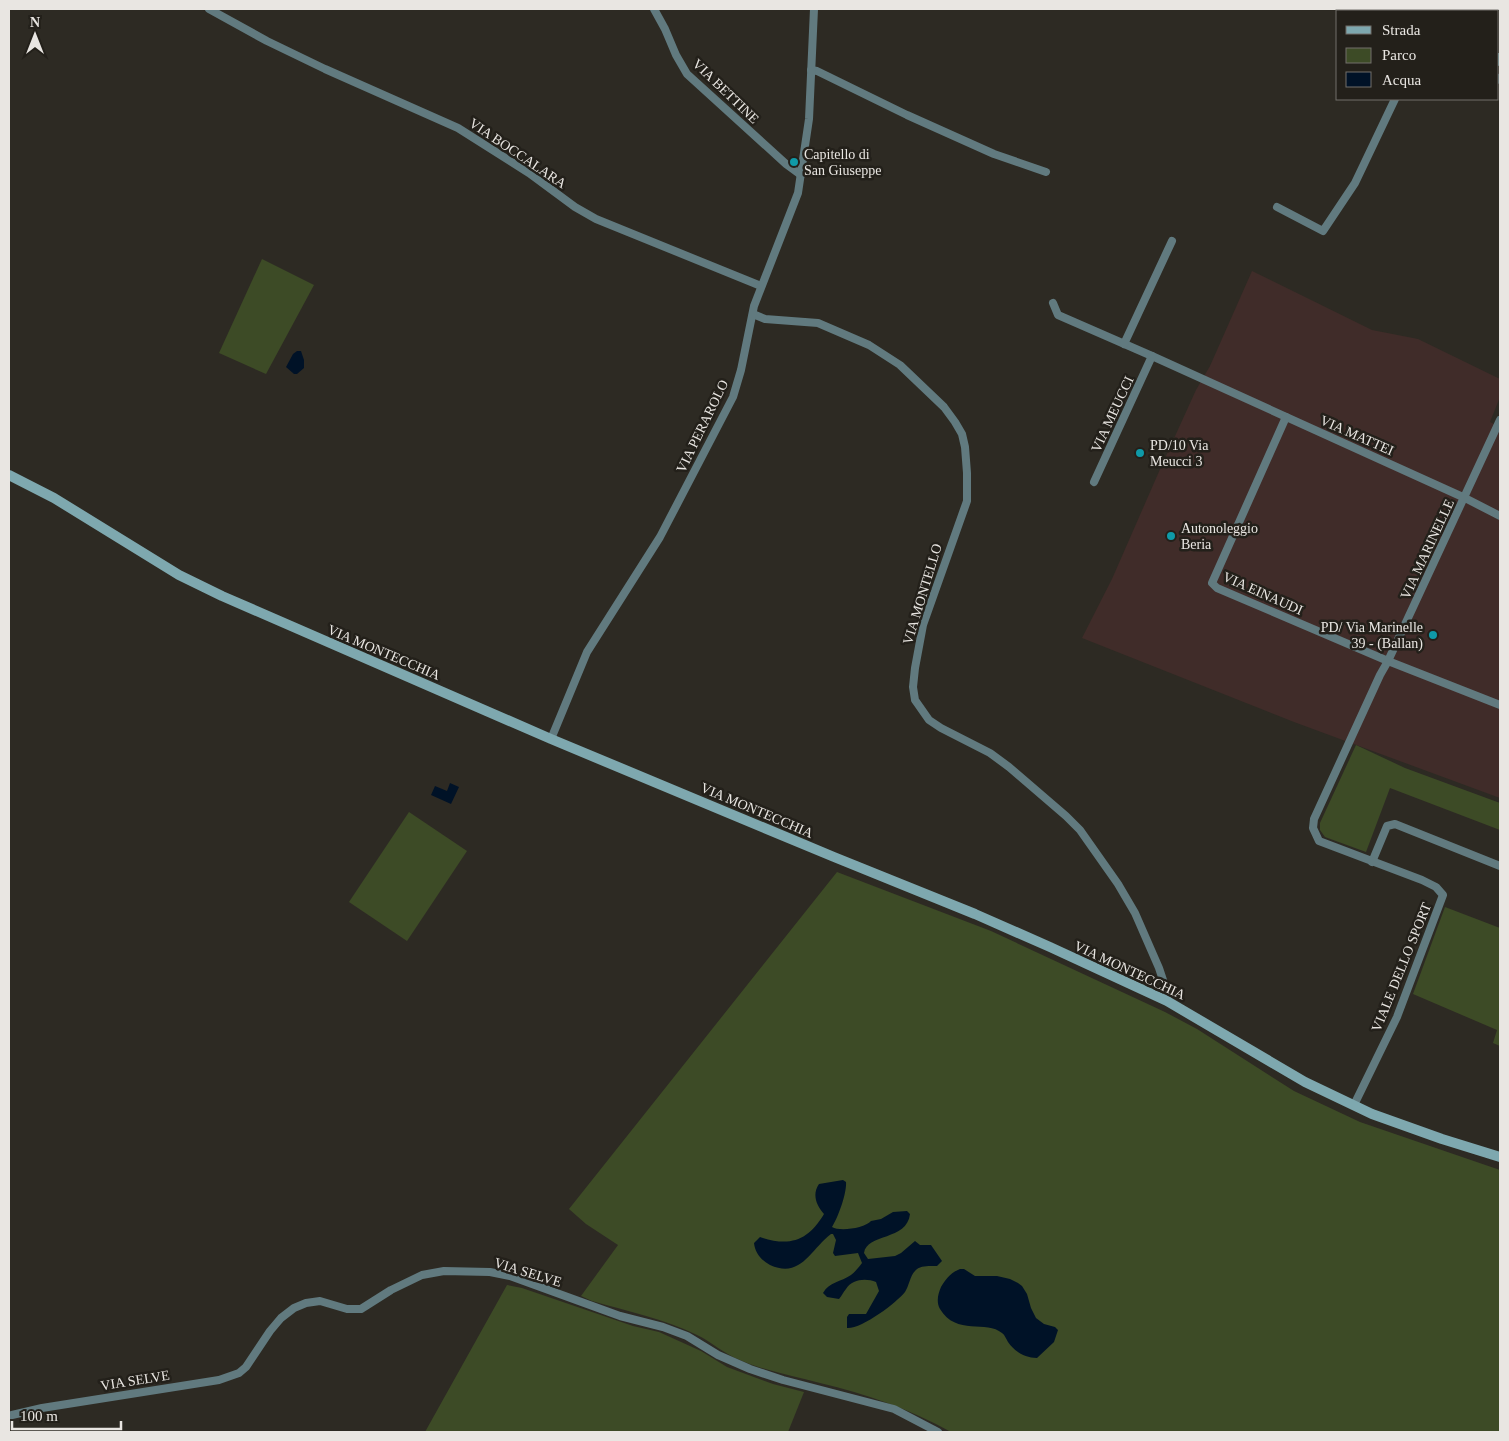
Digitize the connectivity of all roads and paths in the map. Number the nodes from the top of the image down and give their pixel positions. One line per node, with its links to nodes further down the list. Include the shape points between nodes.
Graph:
1 (209, 9): 10 (street, VIA BOCCALARA, via 325,69 458,128 596,219)
2 (654, 9): 7 (street, VIA BETTINE, via 687,74)
3 (814, 9): 4 (street, VIA PERAROLO)
4 (811, 70): 6 (street, via 994,154); 7 (street, VIA PERAROLO, via 809,118)
5 (1395, 100): 8 (street, via 1355,183 1323,231)
6 (1046, 172)
7 (801, 174): 10 (street, VIA PERAROLO, via 793,210)
8 (1277, 207)
9 (1172, 241): 13 (street)
10 (761, 286): 12 (street, VIA PERAROLO)
11 (1053, 303): 13 (street, VIA MATTEI, via 1058,315)
12 (752, 314): 23 (street, VIA PERAROLO, via 733,397 660,537 587,652); 27 (street, VIA MONTELLO, via 766,319 818,323 869,345 900,364 955,422 965,447 968,473 966,501 923,624 915,668 915,700 929,720 990,753 1080,830 1135,913 1159,968)
13 (1124, 344): 14 (street, VIA MATTEI)
14 (1152, 356): 15 (street, VIA MATTEI); 18 (street, VIA MEUCCI)
15 (1286, 417): 19 (street, VIA MATTEI); 21 (street, VIA EINAUDI, via 1212,583 1217,588)
16 (1500, 420): 19 (street, VIA MARINELLE)
17 (9, 475): 23 (street, VIA MONTECCHIA, via 54,498 179,575 222,596)
18 (1094, 482)
19 (1464, 498): 20 (street, VIA MATTEI); 21 (street, VIA MARINELLE)
20 (1500, 516)
21 (1388, 661): 22 (street, VIA EINAUDI); 24 (street, VIA MARINELLE)
22 (1500, 705)
23 (551, 739): 27 (street, VIA MONTECCHIA, via 975,914)
24 (1348, 742): 25 (street, VIALE DELLO SPORT, via 1313,828 1319,841)
25 (1372, 862): 26 (street, via 1387,826 1394,824); 28 (street, VIALE DELLO SPORT, via 1422,880 1443,894 1397,1017)
26 (1500, 866)
27 (1167, 1001): 28 (street, VIA MONTECCHIA, via 1305,1082)
28 (1354, 1106): 29 (street, VIA MONTECCHIA)
29 (1500, 1157)
30 (12, 1415): 31 (street, VIA SELVE, via 233,1376 246,1367 270,1331 294,1308 320,1301 346,1309 362,1309 391,1290 422,1276 444,1270 465,1270 510,1276 620,1316 663,1327 687,1336 750,1370 894,1409)
31 (938, 1432)

